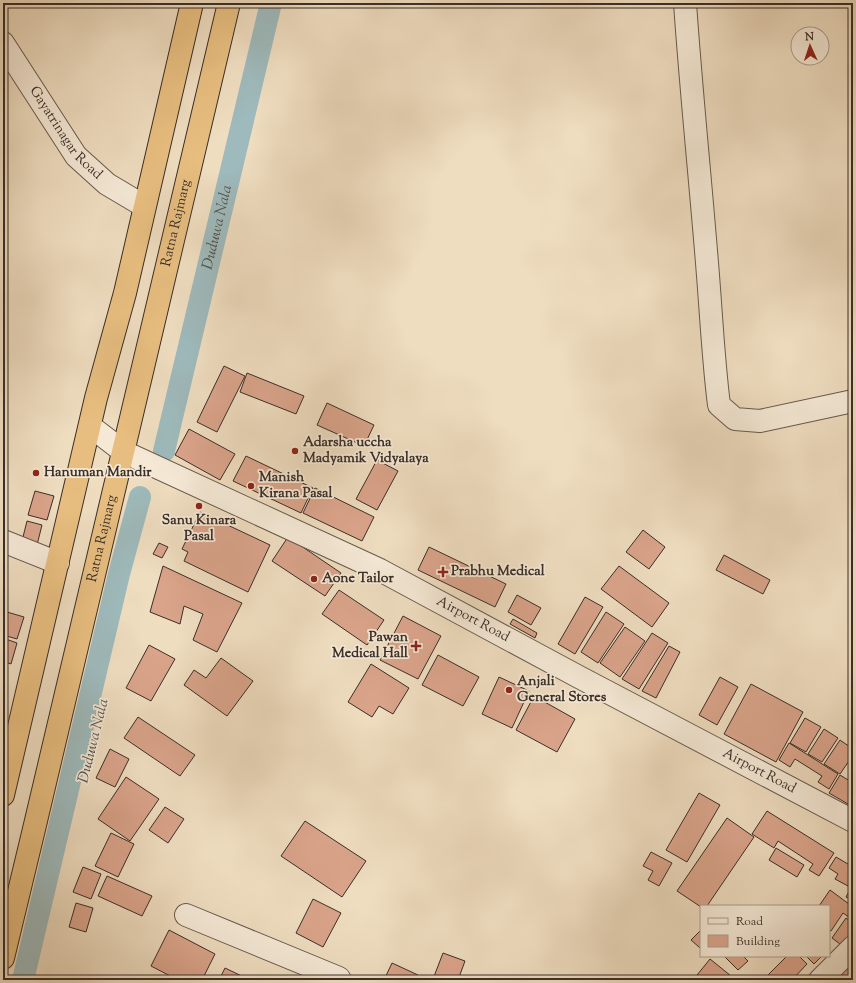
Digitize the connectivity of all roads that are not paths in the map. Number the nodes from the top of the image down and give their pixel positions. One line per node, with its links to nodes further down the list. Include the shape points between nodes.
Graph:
1 (192, 3): 5 (highway)
2 (229, 3): 8 (highway, Ratna Rajmarg)
3 (685, 3): 6 (street, via 719,404 735,419 760,421)
4 (3, 43): 5 (street, Gayatrinagar Road, via 76,156 107,184)
5 (144, 206): 7 (highway)
6 (853, 401)
7 (90, 426): 8 (street, Airport Road); 10 (highway)
8 (124, 452): 12 (street, Airport Road, via 380,570); 15 (highway, Ratna Rajmarg)
9 (3, 541): 10 (street)
10 (58, 563): 11 (highway)
11 (3, 795)
12 (853, 821)
13 (186, 916): 16 (street)
14 (853, 947): 17 (street)
15 (3, 958)
16 (340, 980)
17 (820, 980)

